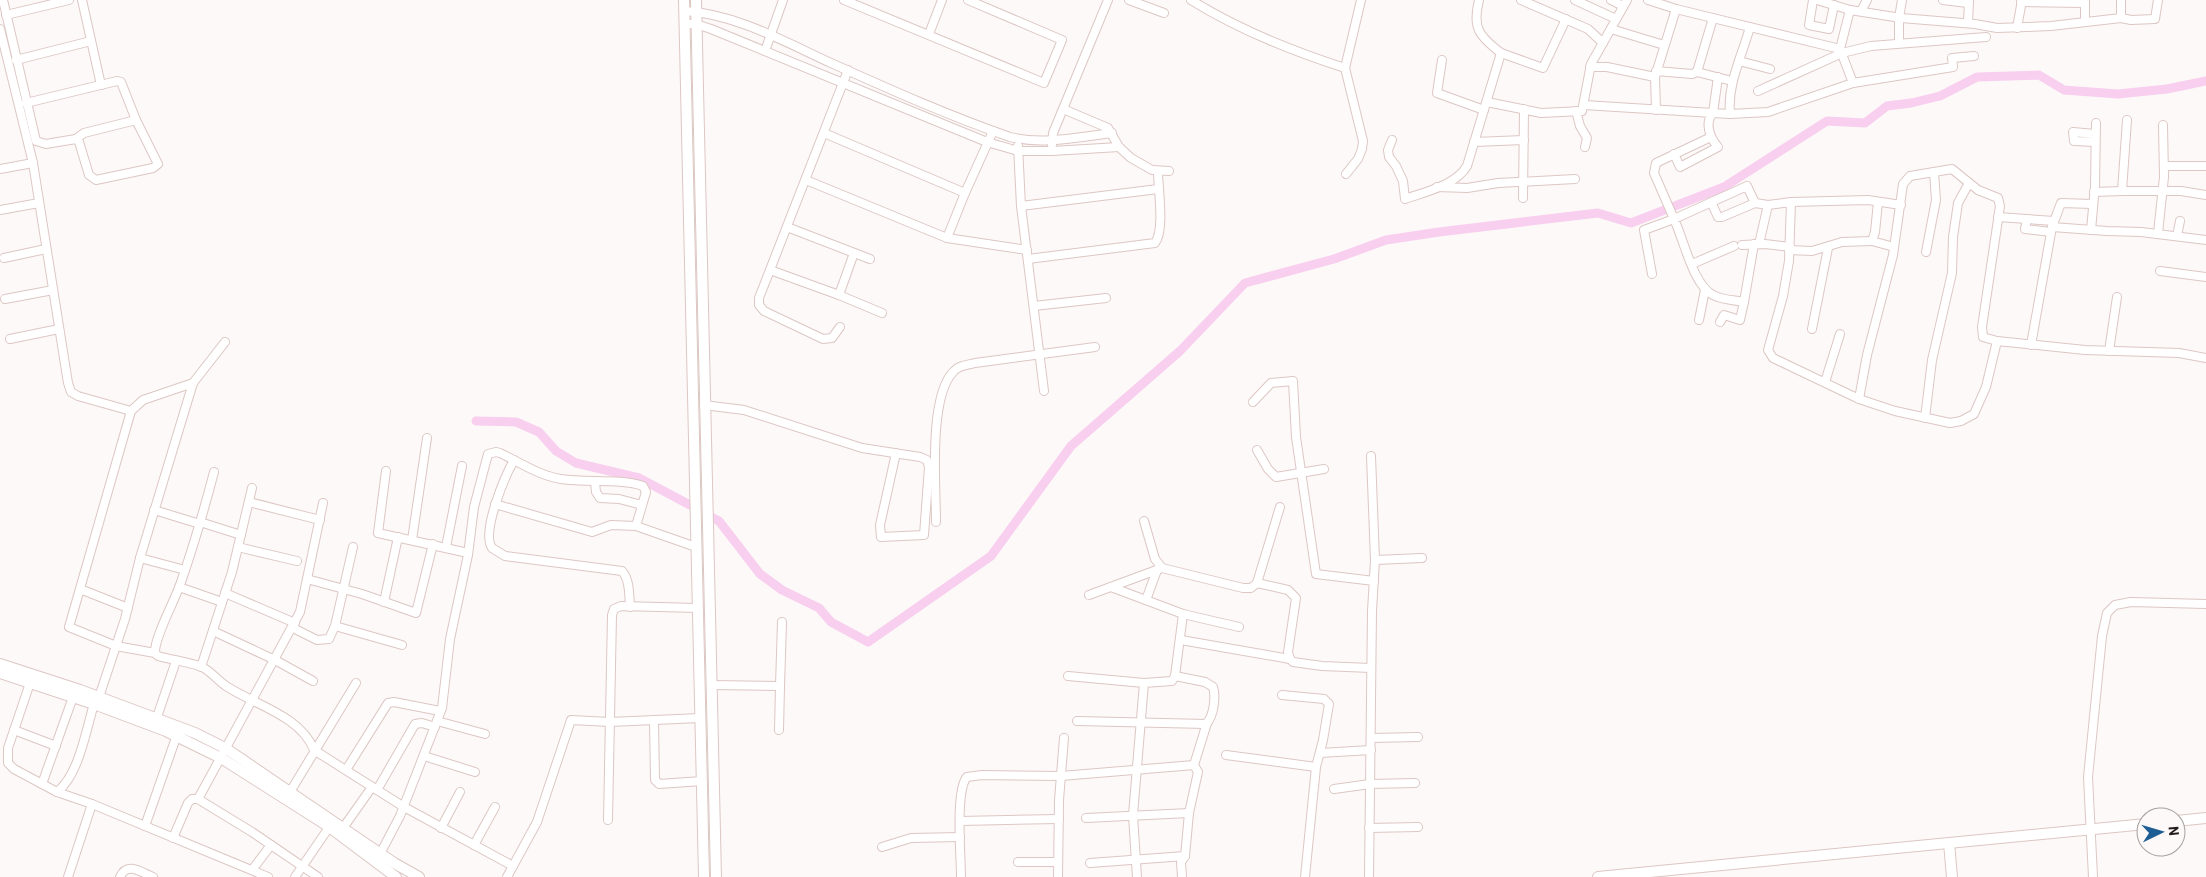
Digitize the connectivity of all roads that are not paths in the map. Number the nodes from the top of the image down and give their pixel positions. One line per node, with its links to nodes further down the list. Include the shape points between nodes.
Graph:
1 (3, 0): 38 (street)
2 (69, 0): 38 (street)
3 (82, 0): 55 (street)
4 (684, 0): 34 (main road)
5 (696, 0): 36 (main road)
6 (783, 0): 53 (street)
7 (844, 0): 52 (street)
8 (942, 0): 52 (street)
9 (968, 0): 52 (street, via 1062,40 1044,83)
10 (1108, 0): 81 (street)
11 (1129, 0): 37 (street)
12 (1191, 0): 67 (street, via 1227,20)
13 (1361, 0): 67 (street)
14 (1479, 0): 61 (street, via 1475,15 1477,27 1486,42)
15 (1521, 0): 42 (street)
16 (1575, 0): 43 (street)
17 (1611, 0): 30 (street)
18 (1648, 0): 32 (street)
19 (1813, 0): 31 (street, via 1810,25 1829,29)
20 (1817, 0): 31 (street)
21 (1868, 0): 35 (street)
22 (1902, 0): 40 (street)
23 (1943, 0): 28 (street)
24 (2121, 0): 41 (street)
25 (2158, 0): 41 (street, via 2155,19)
26 (2021, 1): 27 (street); 49 (street)
27 (2043, 1): 29 (street)
28 (1969, 2): 45 (street)
29 (2085, 2): 44 (street)
30 (1625, 3): 43 (street)
31 (1836, 3): 33 (street)
32 (1676, 9): 39 (street); 58 (street)
33 (1850, 10): 35 (street); 60 (street)
34 (685, 11): 36 (street); 46 (main road)
35 (1861, 11): 40 (street)
36 (696, 12): 47 (main road); 53 (street, via 718,15)
37 (1164, 13)
38 (6, 14): 63 (street)
39 (1713, 18): 48 (street); 70 (street)
40 (1899, 18): 45 (street); 57 (street)
41 (2121, 18): 44 (street)
42 (1566, 19): 56 (street, via 1588,29); 61 (street, via 1542,68)
43 (1616, 20): 51 (street)
44 (2085, 22): 49 (street)
45 (1968, 23): 49 (street)
46 (685, 24): 47 (street); 227 (main road)
47 (696, 24): 59 (street); 194 (main road)
48 (1750, 27): 60 (street, via 1794,36); 65 (street)
49 (2016, 28)
50 (0, 29): 109 (street)
51 (1610, 29): 56 (street); 58 (street)
52 (929, 34)
53 (769, 35): 59 (street); 69 (street)
54 (1986, 37): 57 (street)
55 (91, 40): 63 (street); 76 (street)
56 (1603, 43): 66 (street)
57 (1899, 43): 60 (street)
58 (1664, 45): 71 (street)
59 (764, 51): 74 (street)
60 (1841, 51): 75 (street); 77 (street)
61 (1501, 53): 80 (street)
62 (1974, 56): 75 (street, via 1952,58 1953,67)
63 (16, 60): 78 (street)
64 (1442, 60): 80 (street, via 1437,93)
65 (1739, 61): 68 (street); 73 (street)
66 (1590, 67): 71 (street); 79 (street)
67 (1345, 68): 116 (street, via 1362,141 1358,159)
68 (1770, 69)
69 (848, 70): 74 (street); 92 (street)
70 (1697, 72): 71 (street); 72 (street)
71 (1656, 74): 83 (street)
72 (1718, 78): 73 (street); 85 (street)
73 (1732, 81): 86 (street)
74 (843, 83): 94 (street); 102 (street)
75 (1852, 83): 86 (street, via 1768,112)
76 (101, 85): 78 (street); 87 (street, via 121,82)
77 (1758, 91)
78 (26, 103): 97 (street, via 38,143)
79 (1584, 105): 83 (street); 84 (street, via 1582,111)
80 (1486, 106): 82 (street); 103 (street)
81 (1064, 108): 93 (street, via 1101,123); 99 (street)
82 (1524, 109): 84 (street, via 1541,113); 101 (street)
83 (1656, 110): 85 (street)
84 (1576, 111): 105 (street, via 1586,134)
85 (1714, 113): 86 (street); 95 (street, via 1709,122)
86 (1730, 114)
87 (136, 120): 97 (street, via 84,133); 97 (street, via 158,161 157,167 92,179)
88 (2127, 120): 123 (street)
89 (2073, 123): 96 (street, via 2073,132)
90 (2096, 124): 96 (street)
91 (2163, 125): 110 (street)
92 (993, 131): 98 (street); 102 (street)
93 (1112, 132): 99 (street); 104 (street)
94 (824, 133): 118 (street); 126 (street)
95 (1711, 137): 108 (street); 108 (street, via 1718,147 1680,167)
96 (2095, 138): 125 (street)
97 (76, 139)
98 (1019, 139): 99 (street); 106 (street)
99 (1053, 140): 107 (street)
100 (1392, 140): 121 (street, via 1389,157 1403,181 1405,199)
101 (1524, 140): 103 (street); 119 (street)
102 (987, 142): 106 (street); 126 (street)
103 (1474, 142): 121 (street, via 1462,175)
104 (1119, 147): 107 (street); 114 (street, via 1131,158)
105 (1585, 147)
106 (1018, 151): 107 (street); 137 (street)
107 (1052, 151)
108 (1674, 154): 139 (street, via 1654,166)
109 (32, 163): 112 (street); 132 (street)
110 (2164, 166): 111 (street); 124 (street)
111 (2206, 166)
112 (0, 169)
113 (1169, 171): 114 (street)
114 (1158, 172): 122 (street)
115 (1934, 172): 120 (street, via 1952,169); 136 (street, via 1906,179); 156 (street, via 1936,200)
116 (1346, 174)
117 (1575, 179): 119 (street)
118 (806, 180): 144 (street); 148 (street)
119 (1524, 181): 121 (street, via 1467,188); 128 (street)
120 (1969, 183): 140 (street, via 1998,198); 196 (street, via 1958,203 1952,273 1932,360)
121 (1437, 187)
122 (1158, 189): 137 (street); 158 (street, via 1160,227 1155,243)
123 (2122, 191): 124 (street); 125 (street)
124 (2163, 191): 127 (street); 146 (street)
125 (2094, 192): 134 (street)
126 (964, 193): 148 (street)
127 (2206, 195)
128 (1523, 198)
129 (1711, 202): 133 (street, via 1718,217); 133 (street, via 1747,186); 139 (street)
130 (1791, 202): 131 (street); 135 (street); 155 (street)
131 (1878, 202): 136 (street); 150 (street)
132 (39, 203): 138 (street); 154 (street)
133 (1755, 203): 135 (street)
134 (2094, 204): 143 (street, via 2061,203); 145 (street)
135 (1768, 205): 151 (street)
136 (1901, 205): 152 (street)
137 (1021, 206): 158 (street)
138 (0, 210)
139 (1673, 217): 161 (street); 164 (street, via 1644,230)
140 (1998, 217): 141 (street); 182 (street, via 1982,327 1983,337)
141 (2027, 219): 143 (street); 143 (street, via 2025,229)
142 (2180, 220): 147 (street)
143 (2053, 226): 145 (street); 184 (street)
144 (787, 227): 157 (street); 162 (street)
145 (2091, 230): 146 (street)
146 (2158, 233): 147 (street)
147 (2177, 236): 149 (street)
148 (947, 238): 158 (street)
149 (2206, 240)
150 (1872, 241): 152 (street); 153 (street, via 1842,242)
151 (1757, 244): 155 (street); 161 (street, via 1738,246); 172 (street)
152 (1894, 247): 192 (street, via 1867,354)
153 (1828, 248): 155 (street, via 1812,251); 179 (street)
154 (46, 249): 159 (street); 166 (street)
155 (1790, 249): 189 (street, via 1783,296 1768,350 1773,358)
156 (1926, 252)
157 (854, 253): 160 (street); 168 (street)
158 (1027, 255): 173 (street)
159 (4, 258)
160 (870, 260)
161 (1692, 264): 167 (street, via 1696,278)
162 (770, 270): 168 (street); 177 (street, via 759,298 764,312 826,339 832,338)
163 (2160, 271): 165 (street)
164 (1652, 274)
165 (2206, 277)
166 (53, 290): 171 (street); 178 (street)
167 (1705, 290): 172 (street, via 1715,296); 175 (street)
168 (839, 294): 174 (street)
169 (2118, 297): 186 (street)
170 (1106, 298): 173 (street)
171 (6, 299)
172 (1744, 302): 176 (street, via 1740,320 1724,315)
173 (1034, 306): 187 (street)
174 (882, 313)
175 (1699, 320)
176 (1720, 322)
177 (840, 327)
178 (59, 328): 181 (street); 195 (street, via 71,392)
179 (1812, 329)
180 (1840, 334): 189 (street)
181 (10, 338)
182 (1997, 341): 184 (street); 196 (street, via 1986,387 1974,414 1961,421 1950,422)
183 (225, 342): 190 (street)
184 (2031, 345): 186 (street)
185 (1095, 347): 187 (street)
186 (2109, 351): 188 (street, via 2179,353)
187 (1040, 356): 191 (street); 217 (street, via 967,365 959,367 950,376 943,391 935,440)
188 (2206, 358)
189 (1825, 382): 192 (street)
190 (192, 383): 195 (street, via 143,400); 214 (street)
191 (1044, 391)
192 (1860, 399): 196 (street)
193 (1253, 402): 206 (street, via 1271,383 1293,381)
194 (704, 405): 199 (street, via 744,410 862,448); 274 (main road)
195 (131, 411): 240 (street)
196 (1925, 418)
197 (427, 438): 222 (street)
198 (1257, 450): 206 (street, via 1276,477)
199 (896, 453): 199 (street, via 920,457 927,460 930,467 924,535 881,537 880,525)
200 (1371, 456): 231 (street)
201 (514, 460): 207 (street, via 560,479); 211 (street); 228 (street, via 496,452 488,454 474,508)
202 (462, 466): 226 (street)
203 (1324, 468): 206 (street)
204 (386, 471): 221 (street, via 377,529 381,534)
205 (214, 472): 218 (street)
206 (1301, 474): 236 (street, via 1316,574)
207 (595, 482): 212 (street, via 600,498); 212 (street, via 643,486 646,492)
208 (252, 488): 209 (street)
209 (249, 502): 215 (street); 220 (street)
210 (323, 503): 215 (street)
211 (495, 504): 219 (street, via 592,532 611,525); 248 (street, via 489,539 489,545 495,552 622,571 626,575)
212 (642, 505): 219 (street)
213 (1280, 507): 237 (street)
214 (154, 510): 218 (street); 229 (street)
215 (320, 520): 235 (street)
216 (1144, 521): 233 (street)
217 (936, 522)
218 (200, 523): 220 (street); 234 (street)
219 (636, 526): 227 (street)
220 (241, 535): 224 (street)
221 (398, 537): 222 (street); 246 (street)
222 (412, 540): 223 (street)
223 (433, 544): 226 (street); 246 (street, via 416,613)
224 (238, 547): 232 (street); 242 (street)
225 (353, 547): 241 (street)
226 (446, 547): 228 (street)
227 (696, 547): 250 (main road)
228 (468, 552): 280 (street, via 450,639)
229 (140, 558): 234 (street); 249 (street)
230 (1422, 558): 231 (street)
231 (1375, 560): 236 (street)
232 (297, 562)
233 (1159, 569): 237 (street, via 1243,588 1251,588); 239 (street); 244 (street)
234 (185, 570): 238 (street)
235 (307, 579): 241 (street); 253 (street)
236 (1374, 581): 266 (street)
237 (1257, 583): 261 (street, via 1288,590 1296,598 1288,652)
238 (179, 587): 245 (street); 260 (street)
239 (1111, 587): 243 (street); 244 (street)
240 (80, 589): 249 (street); 259 (street, via 69,627)
241 (343, 589): 246 (street); 254 (street)
242 (225, 594): 245 (street); 253 (street)
243 (1089, 595)
244 (1146, 600): 251 (street)
245 (222, 602): 256 (street)
246 (384, 602)
247 (2206, 604): 338 (street, via 2132,602 2115,605 2107,613 2088,777)
248 (630, 606): 250 (street); 284 (street, via 614,609 612,615)
249 (128, 608): 259 (street)
250 (698, 608): 281 (main road)
251 (1183, 614): 255 (street); 257 (street)
252 (782, 622): 275 (street)
253 (294, 626): 254 (street, via 324,641 329,639); 262 (street)
254 (335, 626): 258 (street)
255 (1239, 627)
256 (213, 631): 262 (street); 265 (street)
257 (1181, 640): 261 (street); 269 (street)
258 (402, 645)
259 (116, 646): 260 (street); 278 (street)
260 (155, 653): 263 (street)
261 (1290, 659): 266 (street, via 1322,666)
262 (275, 660): 270 (street); 279 (street)
263 (176, 661): 265 (street); 286 (street)
264 (0, 664): 278 (main road)
265 (201, 667): 279 (street)
266 (1372, 668): 295 (street)
267 (0, 674): 272 (main road)
268 (1068, 676): 271 (street)
269 (1175, 676): 271 (street, via 1172,681); 287 (street, via 1205,682 1212,687 1215,695)
270 (313, 681)
271 (1144, 682): 285 (street)
272 (30, 683): 277 (main road); 289 (street)
273 (356, 683): 299 (street)
274 (711, 685): 275 (street); 364 (main road)
275 (780, 686): 290 (street)
276 (1282, 695): 300 (street, via 1327,701 1329,707)
277 (73, 697): 278 (main road); 296 (street)
278 (96, 701): 286 (main road); 316 (street, via 72,774)
279 (252, 701): 297 (street); 299 (street, via 292,722)
280 (440, 711): 288 (street); 306 (street, via 388,703)
281 (700, 718): 282 (street); 310 (main road)
282 (654, 720): 284 (street); 310 (street, via 656,780 659,784)
283 (1078, 721): 285 (street)
284 (610, 722): 328 (street); 351 (street, via 575,719 568,723 540,815)
285 (1141, 722): 287 (street); 307 (street)
286 (155, 723): 291 (main road)
287 (1207, 723): 304 (street)
288 (436, 724): 292 (street); 302 (street); 315 (street, via 415,724)
289 (14, 730): 296 (street); 312 (street, via 8,748 8,763)
290 (779, 730)
291 (178, 731): 297 (main road); 303 (main road); 333 (street)
292 (485, 734)
293 (1418, 737): 295 (street)
294 (1064, 738): 309 (street)
295 (1371, 738): 298 (street)
296 (56, 746): 312 (street)
297 (225, 748): 303 (street); 317 (main road)
298 (1370, 750): 300 (street); 313 (street)
299 (316, 751): 306 (street); 317 (street)
300 (1320, 753): 305 (street)
301 (1226, 755): 305 (street)
302 (424, 756): 308 (street); 321 (street)
303 (221, 758): 319 (street); 331 (main road)
304 (1194, 765): 307 (street); 323 (street, via 1198,772)
305 (1316, 767): 369 (street)
306 (346, 770): 315 (street)
307 (1137, 770): 309 (street); 324 (street)
308 (475, 772)
309 (1061, 776): 327 (street); 330 (street, via 967,777 962,786)
310 (702, 781): 363 (main road)
311 (1415, 783): 313 (street)
312 (42, 784): 316 (street)
313 (1370, 784): 314 (street); 337 (street)
314 (1334, 788)
315 (375, 789): 321 (street); 335 (street)
316 (57, 792): 320 (street)
317 (290, 792): 331 (main road)
318 (460, 792): 336 (street)
319 (198, 799): 340 (street, via 188,803); 342 (street)
320 (92, 804): 333 (street); 354 (street)
321 (404, 807): 336 (street); 345 (street)
322 (495, 807): 343 (street)
323 (1189, 813): 324 (street); 346 (street)
324 (1133, 815): 325 (street); 347 (street)
325 (1086, 818)
326 (2206, 818): 329 (main road)
327 (1059, 819): 330 (street); 349 (street)
328 (608, 820)
329 (2186, 820)
330 (960, 821): 339 (street)
331 (330, 824): 335 (main road); 352 (street); 360 (main road)
332 (2136, 825): 338 (main road)
333 (145, 826): 340 (street)
334 (1418, 826): 337 (street)
335 (342, 828): 345 (main road)
336 (442, 828): 343 (street)
337 (1370, 828): 370 (street)
338 (2090, 829): 341 (main road); 373 (street)
339 (960, 837): 344 (street, via 910,838); 365 (street)
340 (173, 838): 353 (street)
341 (1949, 842): 371 (main road); 372 (main road)
342 (271, 845): 352 (street); 353 (street)
343 (474, 845): 351 (street)
344 (882, 847)
345 (380, 854): 361 (main road)
346 (1185, 856): 347 (street); 368 (street)
347 (1136, 861): 350 (street); 367 (street)
348 (1018, 862): 349 (street)
349 (1058, 862): 366 (street)
350 (1090, 863)
351 (513, 866): 362 (street)
352 (302, 867): 358 (street); 359 (street)
353 (252, 870): 357 (street)
354 (68, 877)
355 (120, 877): 356 (street, via 128,868)
356 (152, 877)
357 (268, 877)
358 (295, 877)
359 (318, 877)
360 (394, 877)
361 (420, 877)
362 (507, 877)
363 (704, 877)
364 (716, 877)
365 (961, 877)
366 (1058, 877)
367 (1137, 877)
368 (1182, 877)
369 (1305, 877)
370 (1369, 877)
371 (1598, 877)
372 (1952, 877)
373 (2093, 877)

